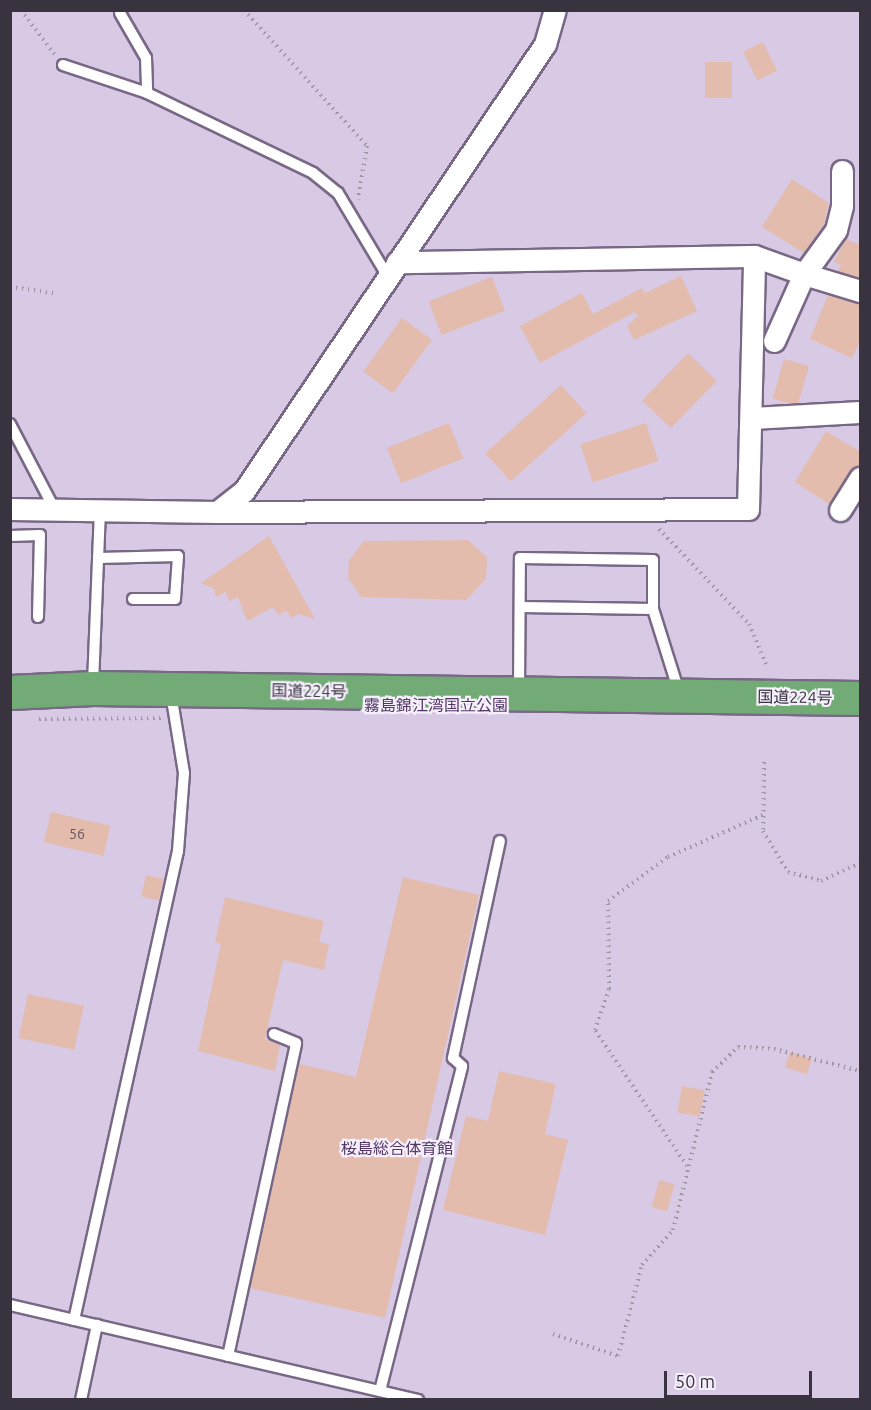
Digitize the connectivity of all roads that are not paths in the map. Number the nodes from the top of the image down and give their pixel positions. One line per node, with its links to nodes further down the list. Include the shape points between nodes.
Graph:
1 (555, 10): 7 (street, via 545,44)
2 (120, 13): 4 (lane, via 146,58)
3 (63, 65): 4 (lane)
4 (147, 93): 7 (lane, via 313,173 338,193)
5 (842, 171): 8 (street, via 842,206 836,230)
6 (754, 256): 7 (street); 8 (street); 12 (street)
7 (392, 270): 19 (street, via 244,491)
8 (804, 274): 9 (street); 10 (street)
9 (861, 291)
10 (774, 342)
11 (859, 414): 12 (street, via 809,412)
12 (752, 418): 19 (street, via 748,509)
13 (10, 424): 16 (lane)
14 (861, 478): 17 (street)
15 (10, 509): 16 (street)
16 (55, 510): 18 (street)
17 (840, 510)
18 (99, 511): 19 (street); 21 (lane)
19 (217, 512)
20 (10, 536): 25 (lane, via 40,536)
21 (98, 558): 22 (lane, via 178,555 175,599); 26 (lane)
22 (133, 599)
23 (521, 608): 24 (lane); 24 (lane, via 520,558 653,560); 29 (lane)
24 (653, 609): 30 (lane)
25 (38, 617)
26 (93, 688): 27 (highway, 国道224号); 28 (highway, 国道224号)
27 (171, 690): 29 (highway, 国道224号); 35 (lane, via 184,773 178,851)
28 (10, 692)
29 (519, 693): 30 (highway, 国道224号)
30 (680, 695): 31 (highway, 国道224号)
31 (861, 698)
32 (500, 841): 38 (lane, via 453,1058 462,1066)
33 (274, 1034): 37 (lane, via 296,1043)
34 (10, 1305): 35 (lane)
35 (74, 1320): 36 (lane)
36 (97, 1325): 37 (lane); 39 (lane)
37 (228, 1356): 38 (lane)
38 (380, 1391): 40 (lane)
39 (81, 1400)
40 (418, 1400)

